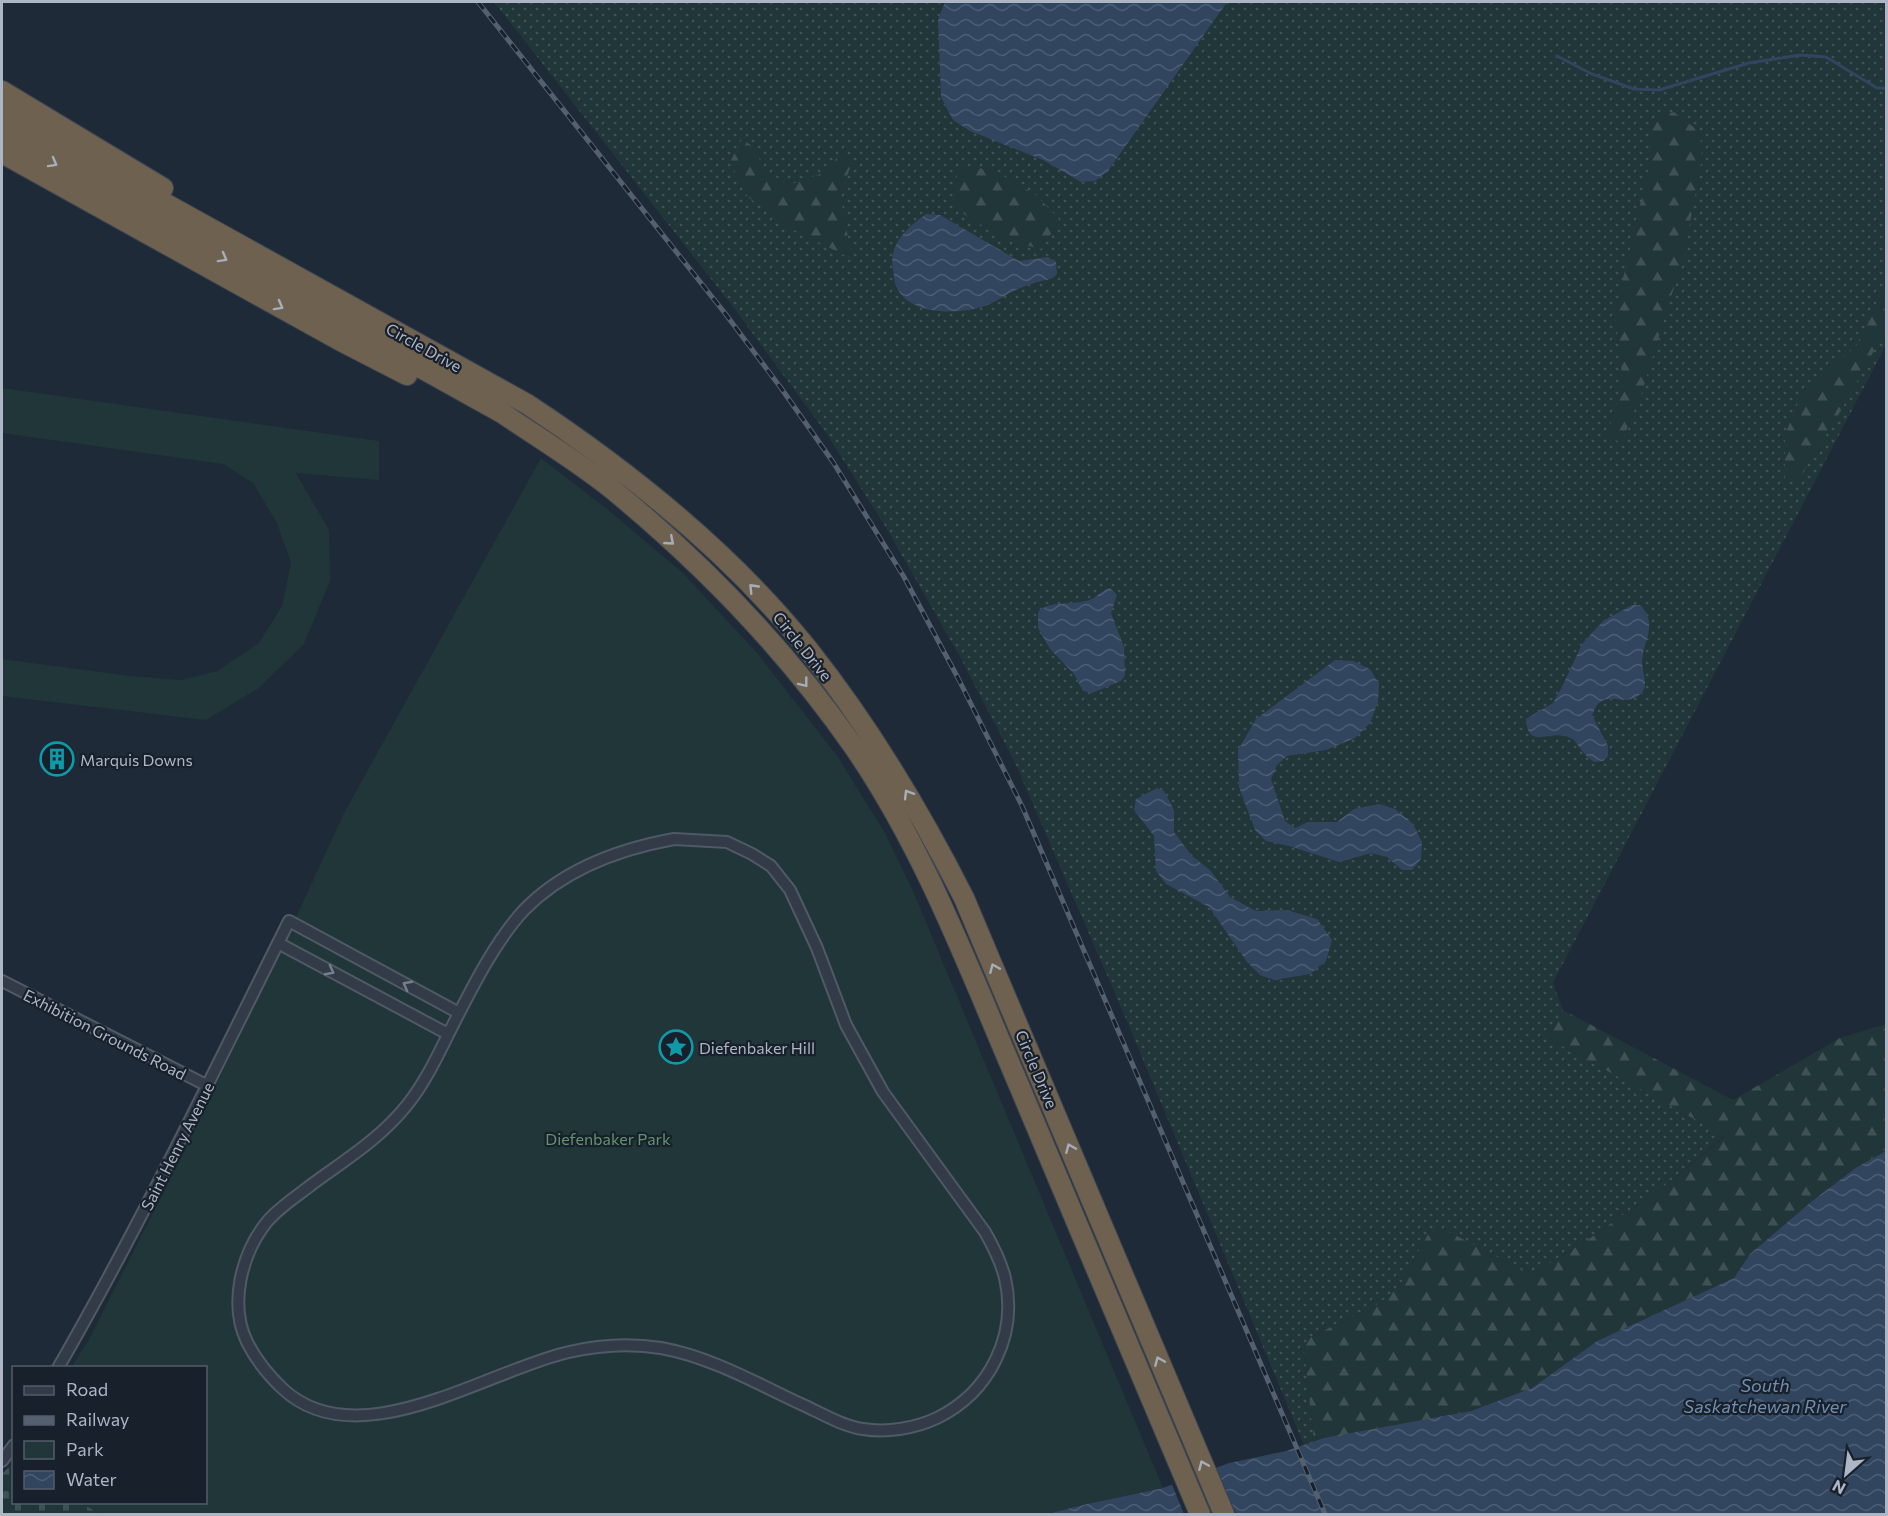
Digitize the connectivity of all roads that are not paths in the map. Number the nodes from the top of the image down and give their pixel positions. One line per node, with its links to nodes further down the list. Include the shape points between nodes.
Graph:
1 (2, 91): 7 (highway, via 364,307)
2 (2, 113): 7 (highway, Circle Drive)
3 (2, 135): 8 (highway, Circle Drive, one-way to 8, via 502,413 611,489)
4 (2, 153): 6 (highway)
5 (2, 165): 6 (highway)
6 (191, 258): 8 (highway, one-way to 8, via 503,426 619,505)
7 (376, 320): 18 (highway, Circle Drive, one-way to 7, via 964,898 906,789 854,711 807,647 737,572 626,474 527,404)
8 (638, 513): 17 (highway, Circle Drive, one-way to 17, via 734,601 835,722 878,783 939,900)
9 (278, 943): 11 (street, Saint Henry Avenue, one-way to 9, via 289,921); 12 (street, one-way to 12); 13 (street, Saint Henry Avenue)
10 (2, 981): 13 (street, Exhibition Grounds Road)
11 (459, 1013): 12 (street); 12 (street, via 486,965 524,911 586,865 635,847 674,839 727,842 771,866 790,890 846,1025 883,1092 985,1232 997,1256 1006,1281 1006,1334 981,1384 952,1410 918,1426 863,1429 693,1356 637,1345 606,1345 566,1352 428,1402 377,1414 326,1412 290,1396 259,1363 245,1338 239,1294 253,1244 267,1222 288,1202 394,1122 415,1095)
12 (448, 1034)
13 (208, 1086): 14 (street, Saint Henry Avenue)
14 (59, 1366)
15 (12, 1448): 16 (street)
16 (2, 1461)
17 (1200, 1515)
18 (1224, 1515)

